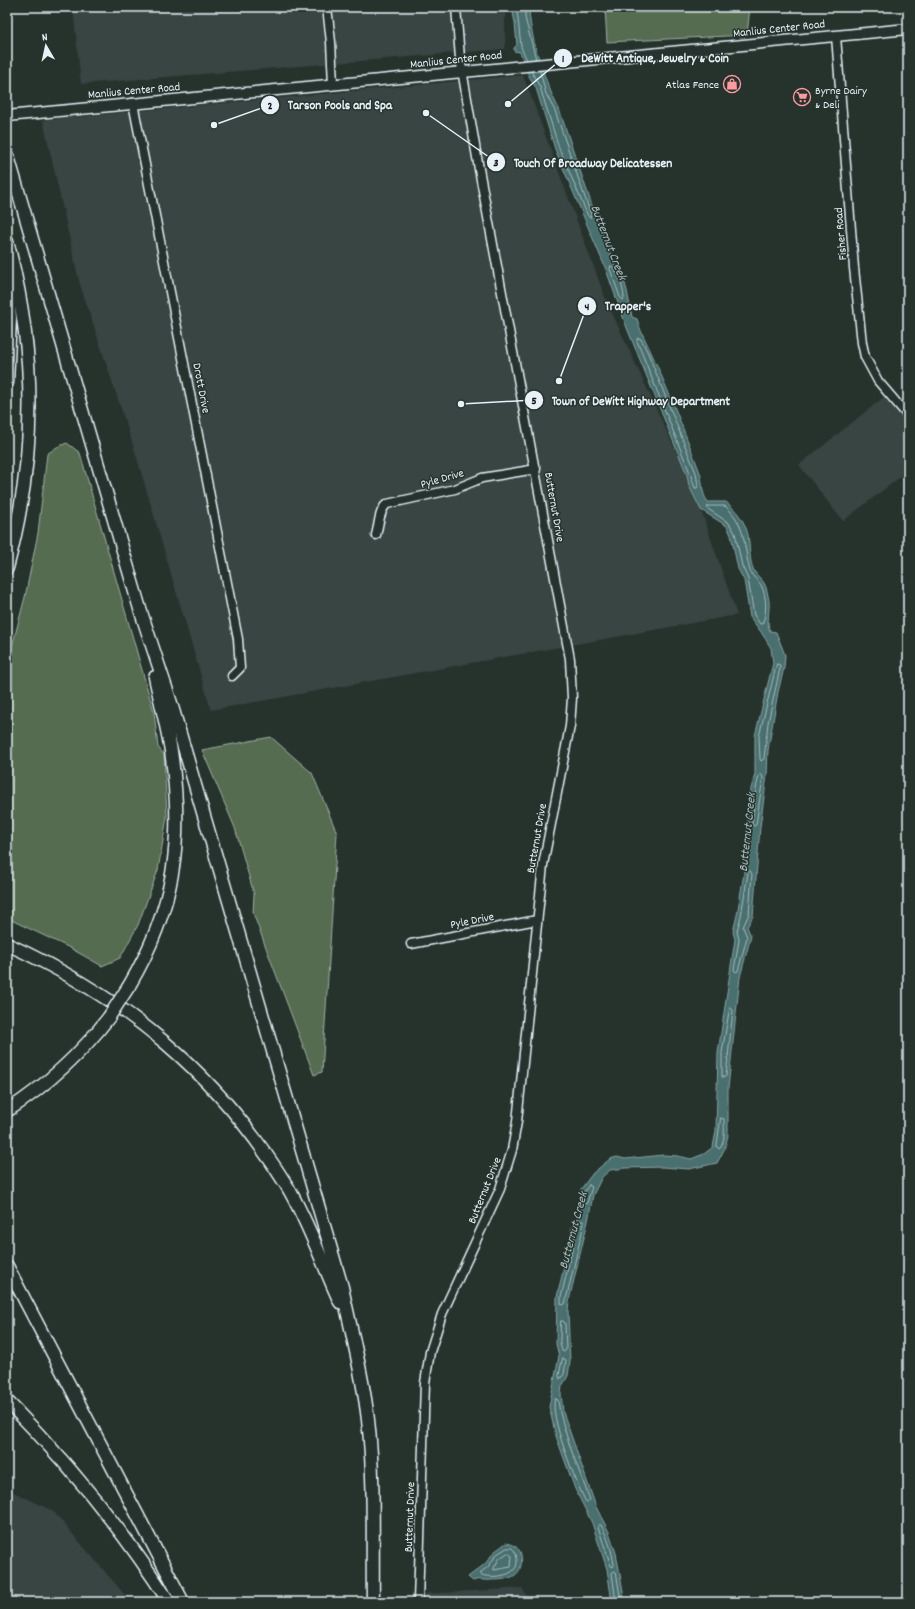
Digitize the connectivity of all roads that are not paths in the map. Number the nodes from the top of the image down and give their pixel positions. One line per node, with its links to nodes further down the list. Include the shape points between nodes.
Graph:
1 (327, 7): 6 (street)
2 (456, 7): 5 (street, Butternut Drive)
3 (908, 29): 4 (main road, Manlius Center Road)
4 (836, 36): 5 (main road, Manlius Center Road); 13 (street, Fisher Road, via 862,343 865,357 878,381)
5 (463, 71): 6 (main road, Manlius Center Road); 14 (street, Butternut Drive)
6 (333, 84): 7 (main road, Manlius Center Road)
7 (133, 103): 8 (main road, Manlius Center Road); 18 (street, Drott Drive, via 238,639 240,668)
8 (7, 116)
9 (7, 154): 17 (highway)
10 (7, 241): 16 (highway, via 23,312 31,390 29,449 23,497)
11 (7, 274): 12 (highway, via 10,318)
12 (7, 383)
13 (908, 416)
14 (536, 469): 15 (street, Pyle Drive, via 487,477 455,489 387,504 381,513); 19 (street, Butternut Drive, via 572,679 570,726 543,866)
15 (376, 535)
16 (7, 568)
17 (140, 609): 22 (highway, bridge, via 171,750 175,789 177,827 168,897 146,956 93,1039 59,1073); 24 (highway, via 171,703 295,1123)
18 (232, 676)
19 (537, 920): 21 (street, Pyle Drive); 29 (street, Butternut Drive, via 512,1150 500,1189 442,1314 430,1352 425,1383)
20 (7, 944): 24 (highway, via 44,961 122,1008 149,1028 207,1082 256,1140 287,1187 309,1228)
21 (411, 944)
22 (7, 1111)
23 (7, 1266): 27 (highway)
24 (350, 1323): 28 (highway, via 368,1420 372,1475)
25 (7, 1401): 26 (highway, via 104,1511)
26 (169, 1602)
27 (183, 1602)
28 (373, 1602)
29 (418, 1602)

